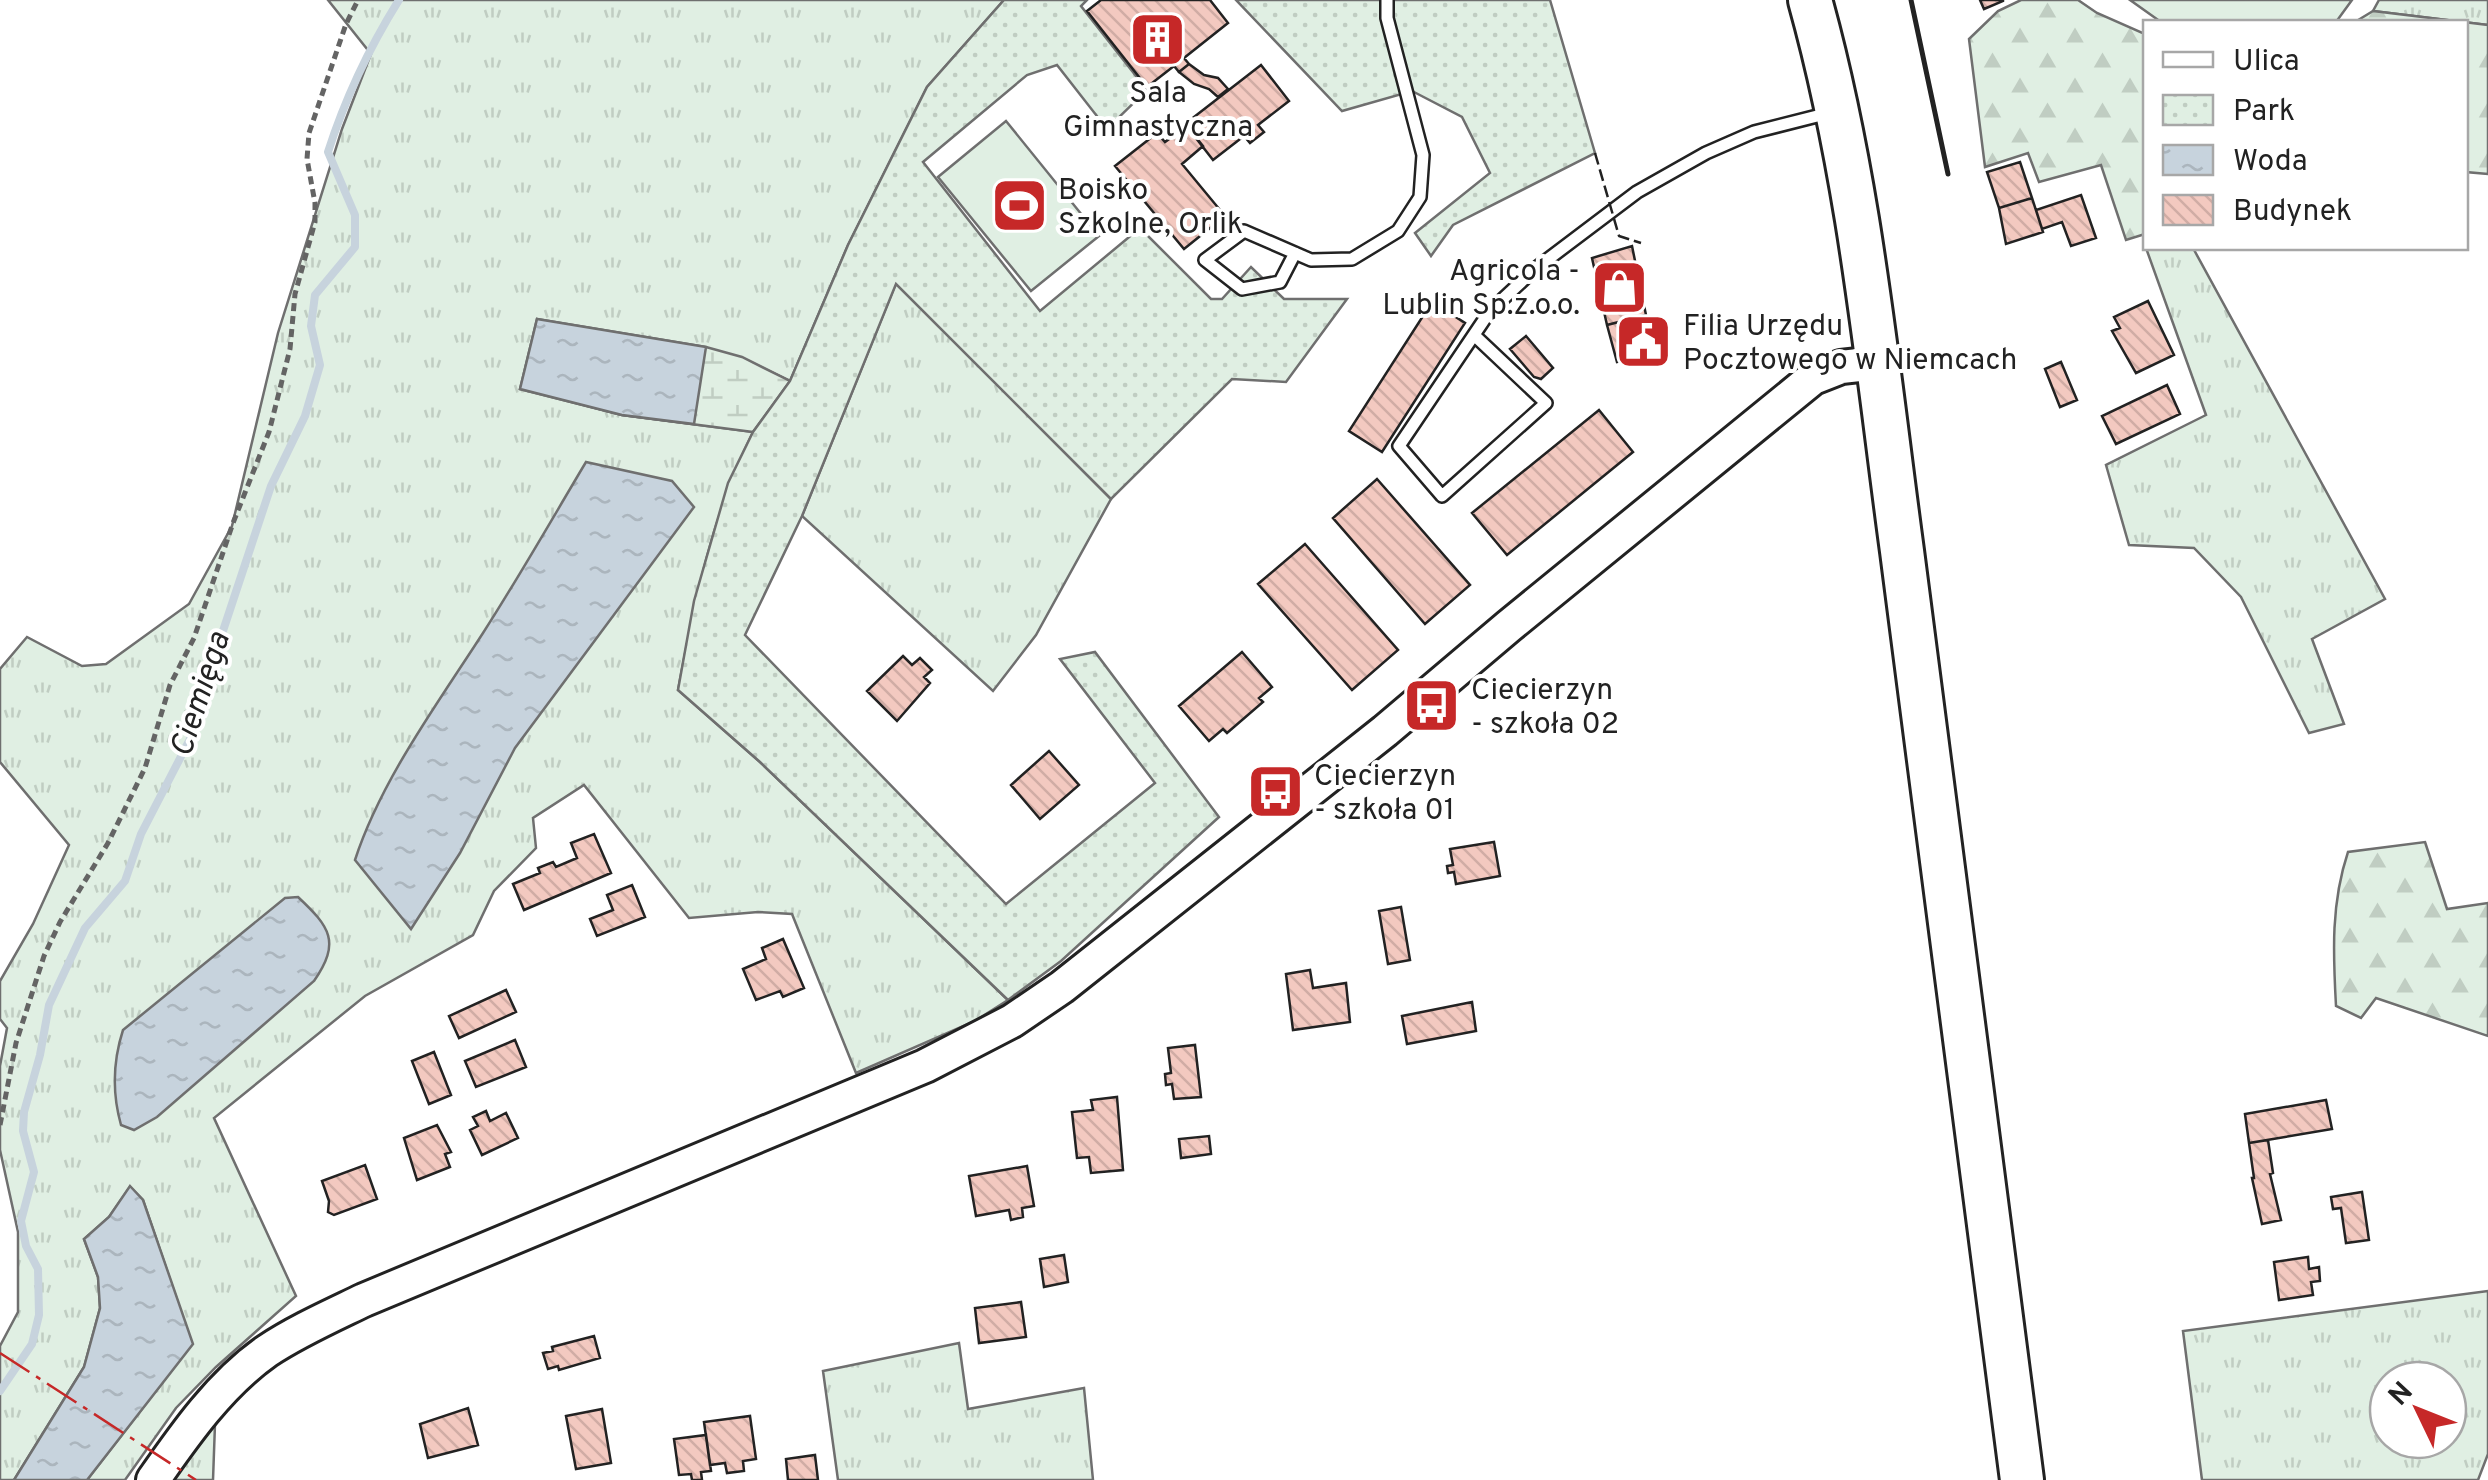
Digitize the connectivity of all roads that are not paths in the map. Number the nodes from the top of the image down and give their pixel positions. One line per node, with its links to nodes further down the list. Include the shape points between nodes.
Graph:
1 (1387, 0): 4 (lane, via 1423,155 1420,197 1398,231 1352,259 1312,260)
2 (1810, 0): 3 (highway)
3 (1838, 113): 5 (lane, via 1754,132 1643,189 1535,269 1490,310); 6 (highway)
4 (1295, 253): 4 (lane, via 1280,282 1242,289 1205,260 1244,231)
5 (1474, 335): 5 (lane, via 1399,446 1442,496 1546,403)
6 (1877, 362): 7 (street, via 1813,378 1386,731 1012,1021 924,1066 312,1325 231,1381); 8 (highway)
7 (152, 1480)
8 (2022, 1480)

